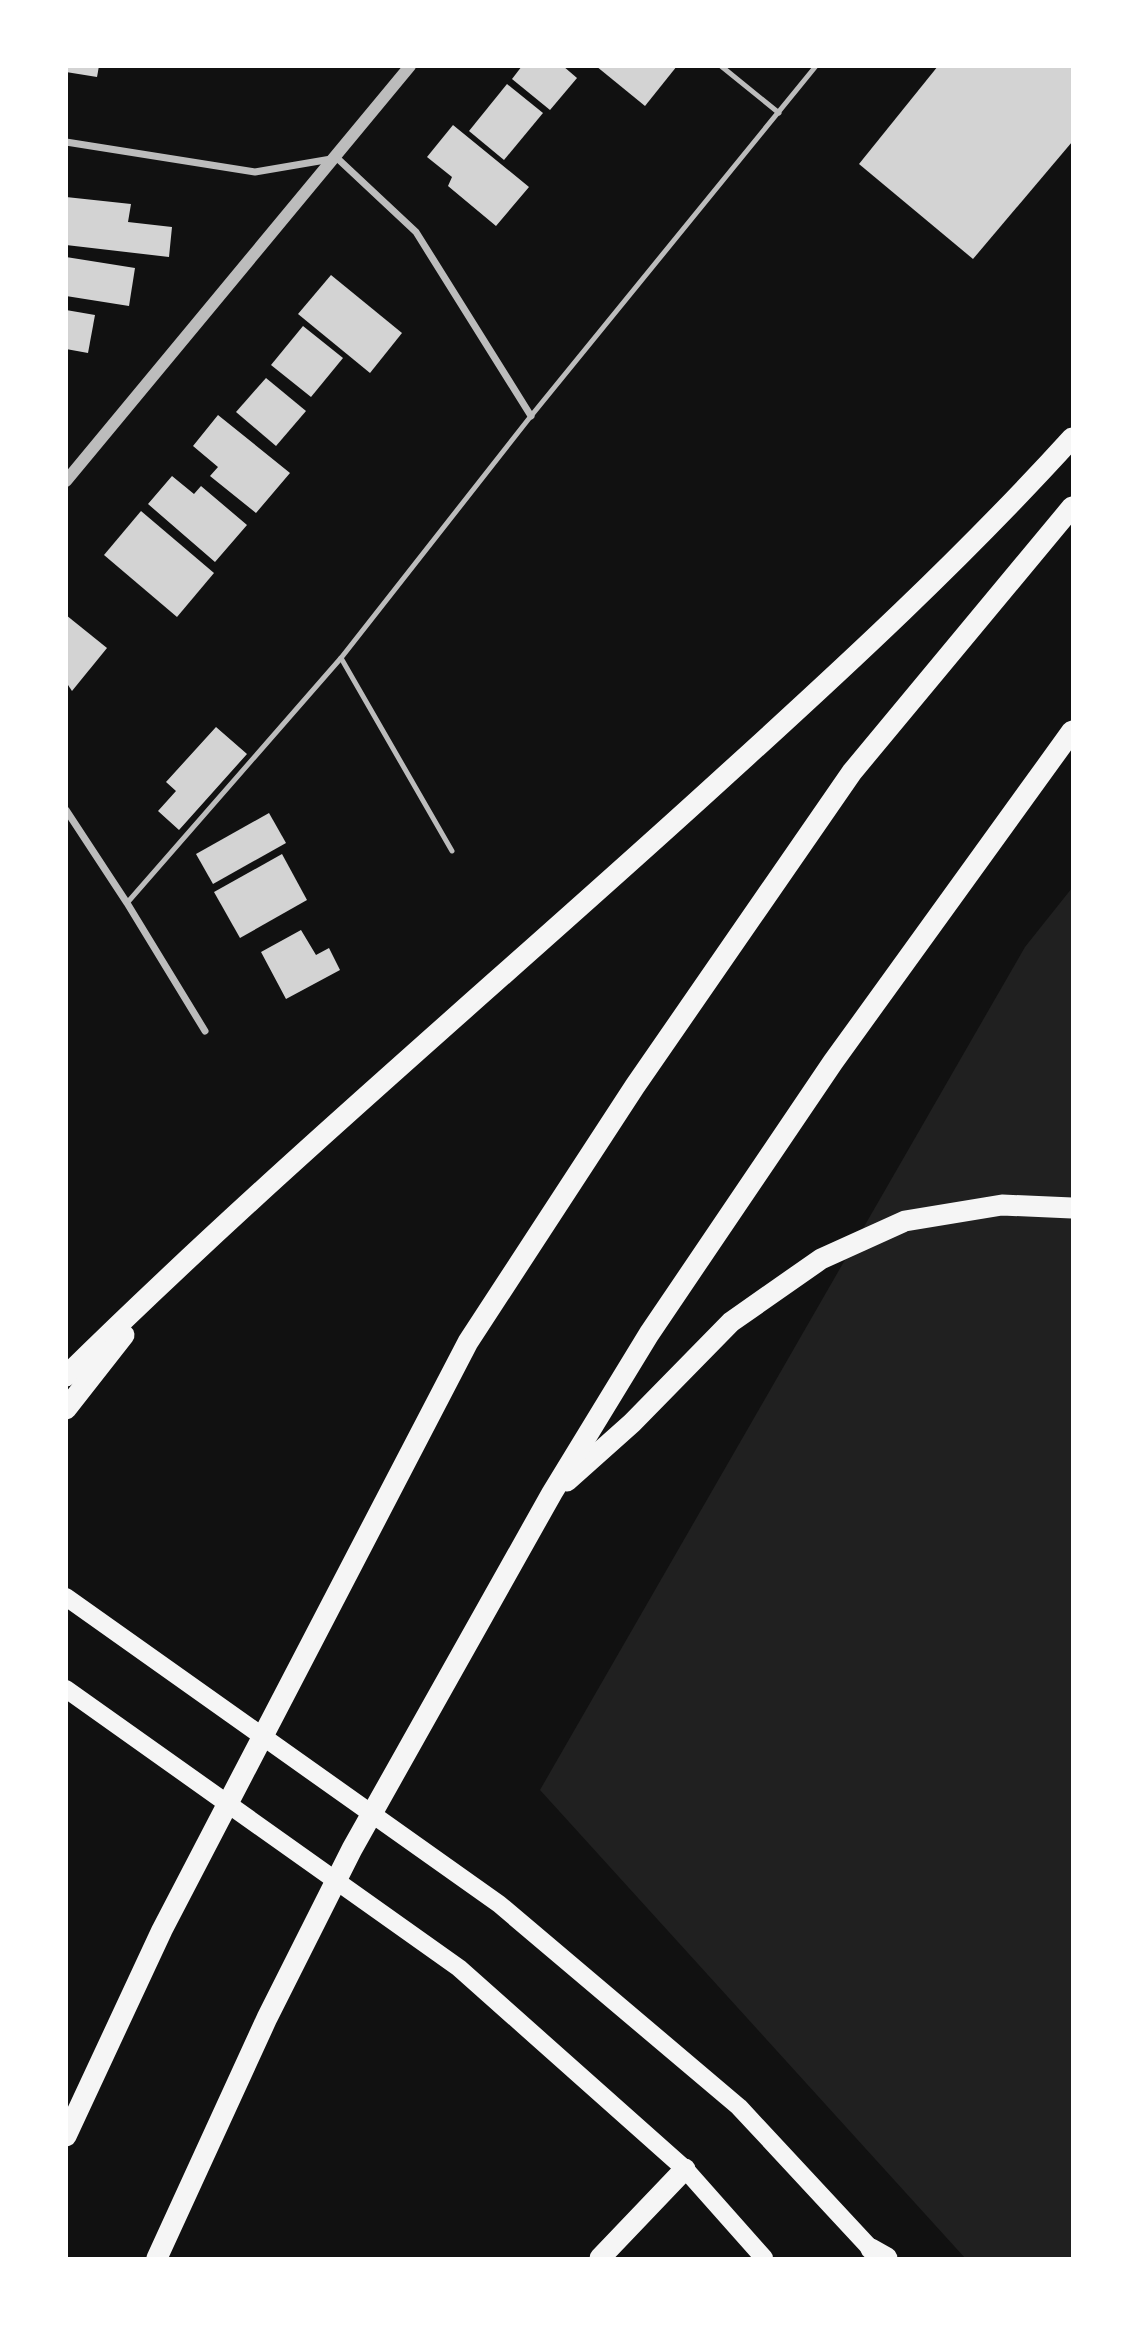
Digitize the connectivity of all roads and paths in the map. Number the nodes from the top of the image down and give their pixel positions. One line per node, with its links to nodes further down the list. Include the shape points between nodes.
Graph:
1 (410, 66): 6 (street)
2 (721, 66): 4 (lane)
3 (816, 66): 4 (lane)
4 (779, 113): 7 (lane)
5 (66, 142): 6 (street, via 255,172)
6 (337, 158): 7 (street, via 416,233); 9 (street)
7 (531, 416): 11 (lane)
8 (1073, 438): 18 (highway, via 857,656)
9 (66, 481)
10 (1073, 507): 24 (highway, via 852,772 635,1086 468,1342 162,1930)
11 (341, 659): 14 (lane); 15 (lane)
12 (1073, 731): 21 (highway, via 834,1062 649,1334)
13 (66, 810): 15 (street)
14 (452, 851)
15 (127, 903): 16 (street)
16 (205, 1031)
17 (1073, 1208): 21 (highway, via 1002,1205 905,1222 821,1259 731,1322 632,1423)
18 (174, 1269): 19 (highway); 20 (highway)
19 (66, 1376)
20 (66, 1409)
21 (552, 1493): 27 (highway, via 352,1849 267,2018)
22 (66, 1597): 26 (main road, via 499,1904 739,2107)
23 (66, 1689): 25 (main road, via 458,1968)
24 (66, 2136)
25 (684, 2169): 28 (highway); 29 (main road)
26 (879, 2254)
27 (157, 2259)
28 (600, 2259)
29 (764, 2259)

